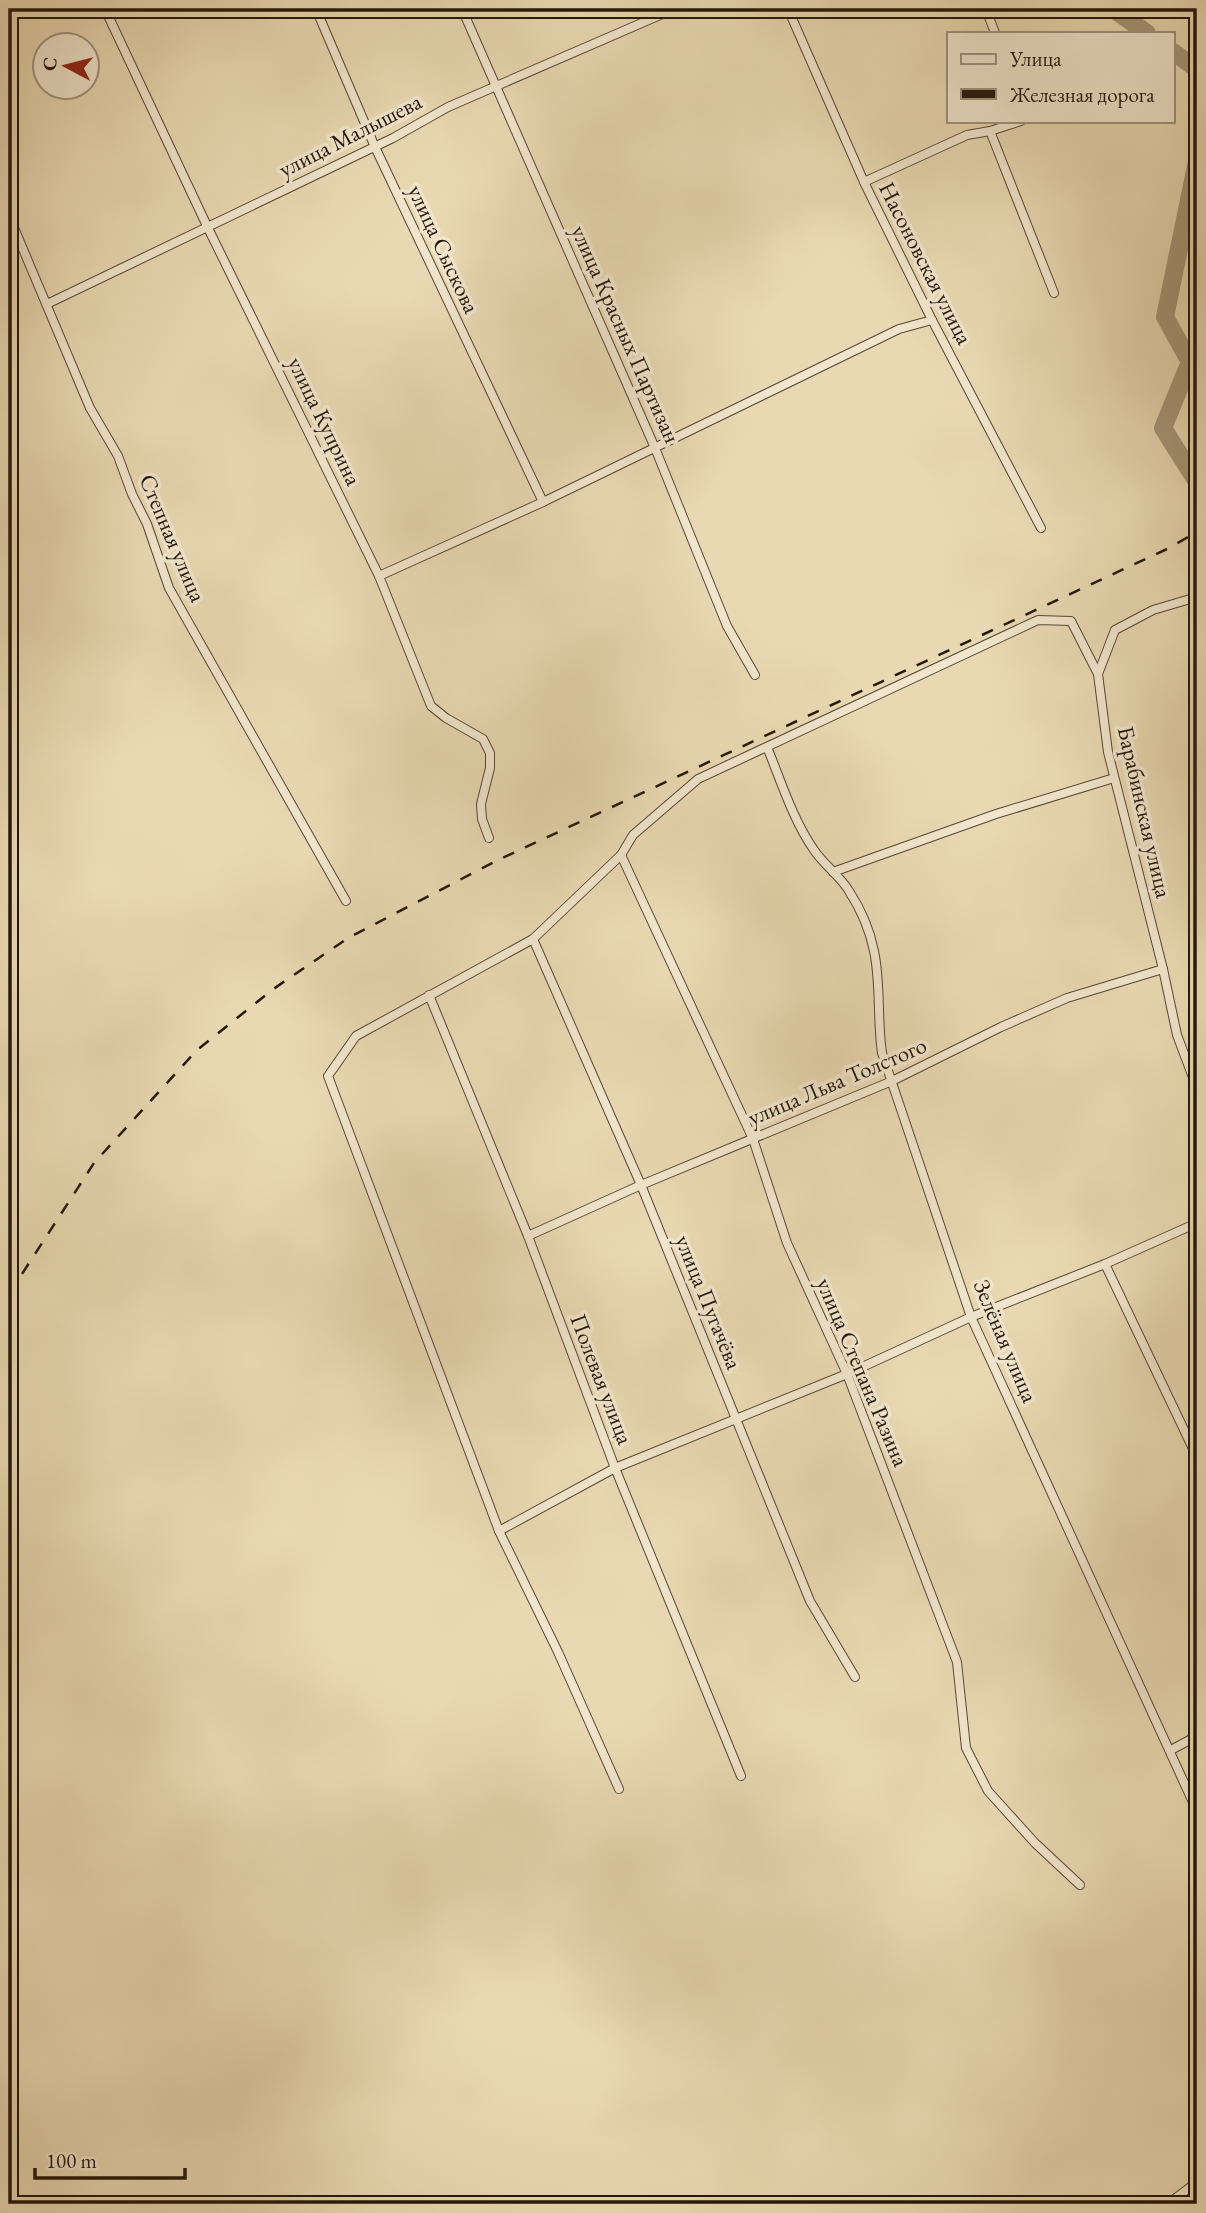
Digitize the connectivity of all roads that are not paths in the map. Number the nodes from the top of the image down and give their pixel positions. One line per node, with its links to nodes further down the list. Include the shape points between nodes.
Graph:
1 (105, 9): 14 (street, улица Куприна)
2 (316, 9): 11 (street, улица Сыскова)
3 (462, 9): 8 (street, улица Красных Партизан)
4 (674, 9): 8 (street, улица Малышева)
5 (788, 9): 12 (street, Насоновская улица)
6 (986, 9): 7 (street)
7 (995, 32)
8 (496, 87): 11 (street, улица Малышева, via 447,107); 18 (street, улица Красных Партизан)
9 (1018, 122): 10 (street)
10 (990, 131): 12 (street, via 967,135); 15 (street)
11 (375, 147): 14 (street, улица Малышева); 19 (street, улица Сыскова)
12 (864, 182): 17 (street, Насоновская улица)
13 (9, 216): 16 (street, Степная улица)
14 (207, 226): 16 (street, улица Малышева); 21 (street, улица Куприна)
15 (1054, 293)
16 (47, 304): 30 (street, Степная улица, via 90,408 118,456 169,588)
17 (932, 320): 18 (street, via 899,329); 20 (street, Насоновская улица)
18 (655, 448): 19 (street); 24 (street, улица Красных Партизан, via 727,626)
19 (543, 502): 21 (street)
20 (1041, 528)
21 (379, 576): 27 (street, улица Куприна, via 431,706 483,739 490,753 481,804)
22 (1197, 597): 23 (street, Барабинская улица, via 1153,610 1115,630)
23 (1098, 674): 25 (street, via 1072,621 1038,620); 26 (street, Барабинская улица)
24 (755, 675)
25 (767, 747): 28 (street, via 698,779 633,835); 29 (street, Зелёная улица, via 799,823)
26 (1114, 778): 29 (street); 32 (street, Барабинская улица)
27 (489, 838)
28 (621, 855): 31 (street); 36 (street, улица Степана Разина)
29 (833, 872): 34 (street, Зелёная улица, via 849,890 874,950 882,1053)
30 (346, 901)
31 (533, 939): 33 (street); 37 (street, улица Пугачёва)
32 (1163, 969): 34 (street, улица Льва Толстого, via 1068,998); 35 (street, Барабинская улица, via 1177,1035)
33 (429, 995): 39 (street, Полевая улица); 46 (street, via 355,1036 328,1076)
34 (892, 1081): 36 (street, улица Льва Толстого); 41 (street, Зелёная улица)
35 (1197, 1088)
36 (753, 1139): 37 (street, улица Льва Толстого); 42 (street, улица Степана Разина, via 787,1243)
37 (641, 1185): 39 (street, улица Льва Толстого); 43 (street, улица Пугачёва)
38 (1197, 1223): 40 (street)
39 (528, 1236): 45 (street, Полевая улица)
40 (1105, 1264): 41 (street); 44 (street)
41 (971, 1317): 42 (street); 49 (street, Зелёная улица)
42 (847, 1374): 43 (street); 53 (street, улица Степана Разина, via 957,1662 966,1748 988,1791)
43 (736, 1419): 45 (street); 47 (street, улица Пугачёва, via 810,1601)
44 (1197, 1457)
45 (615, 1468): 46 (street); 50 (street, Полевая улица)
46 (499, 1531): 51 (street)
47 (855, 1677)
48 (1197, 1737): 49 (street)
49 (1171, 1750): 52 (street, Зелёная улица)
50 (741, 1776)
51 (619, 1789)
52 (1197, 1811)
53 (1080, 1885)
54 (1197, 2182): 55 (street)
55 (1168, 2204)

